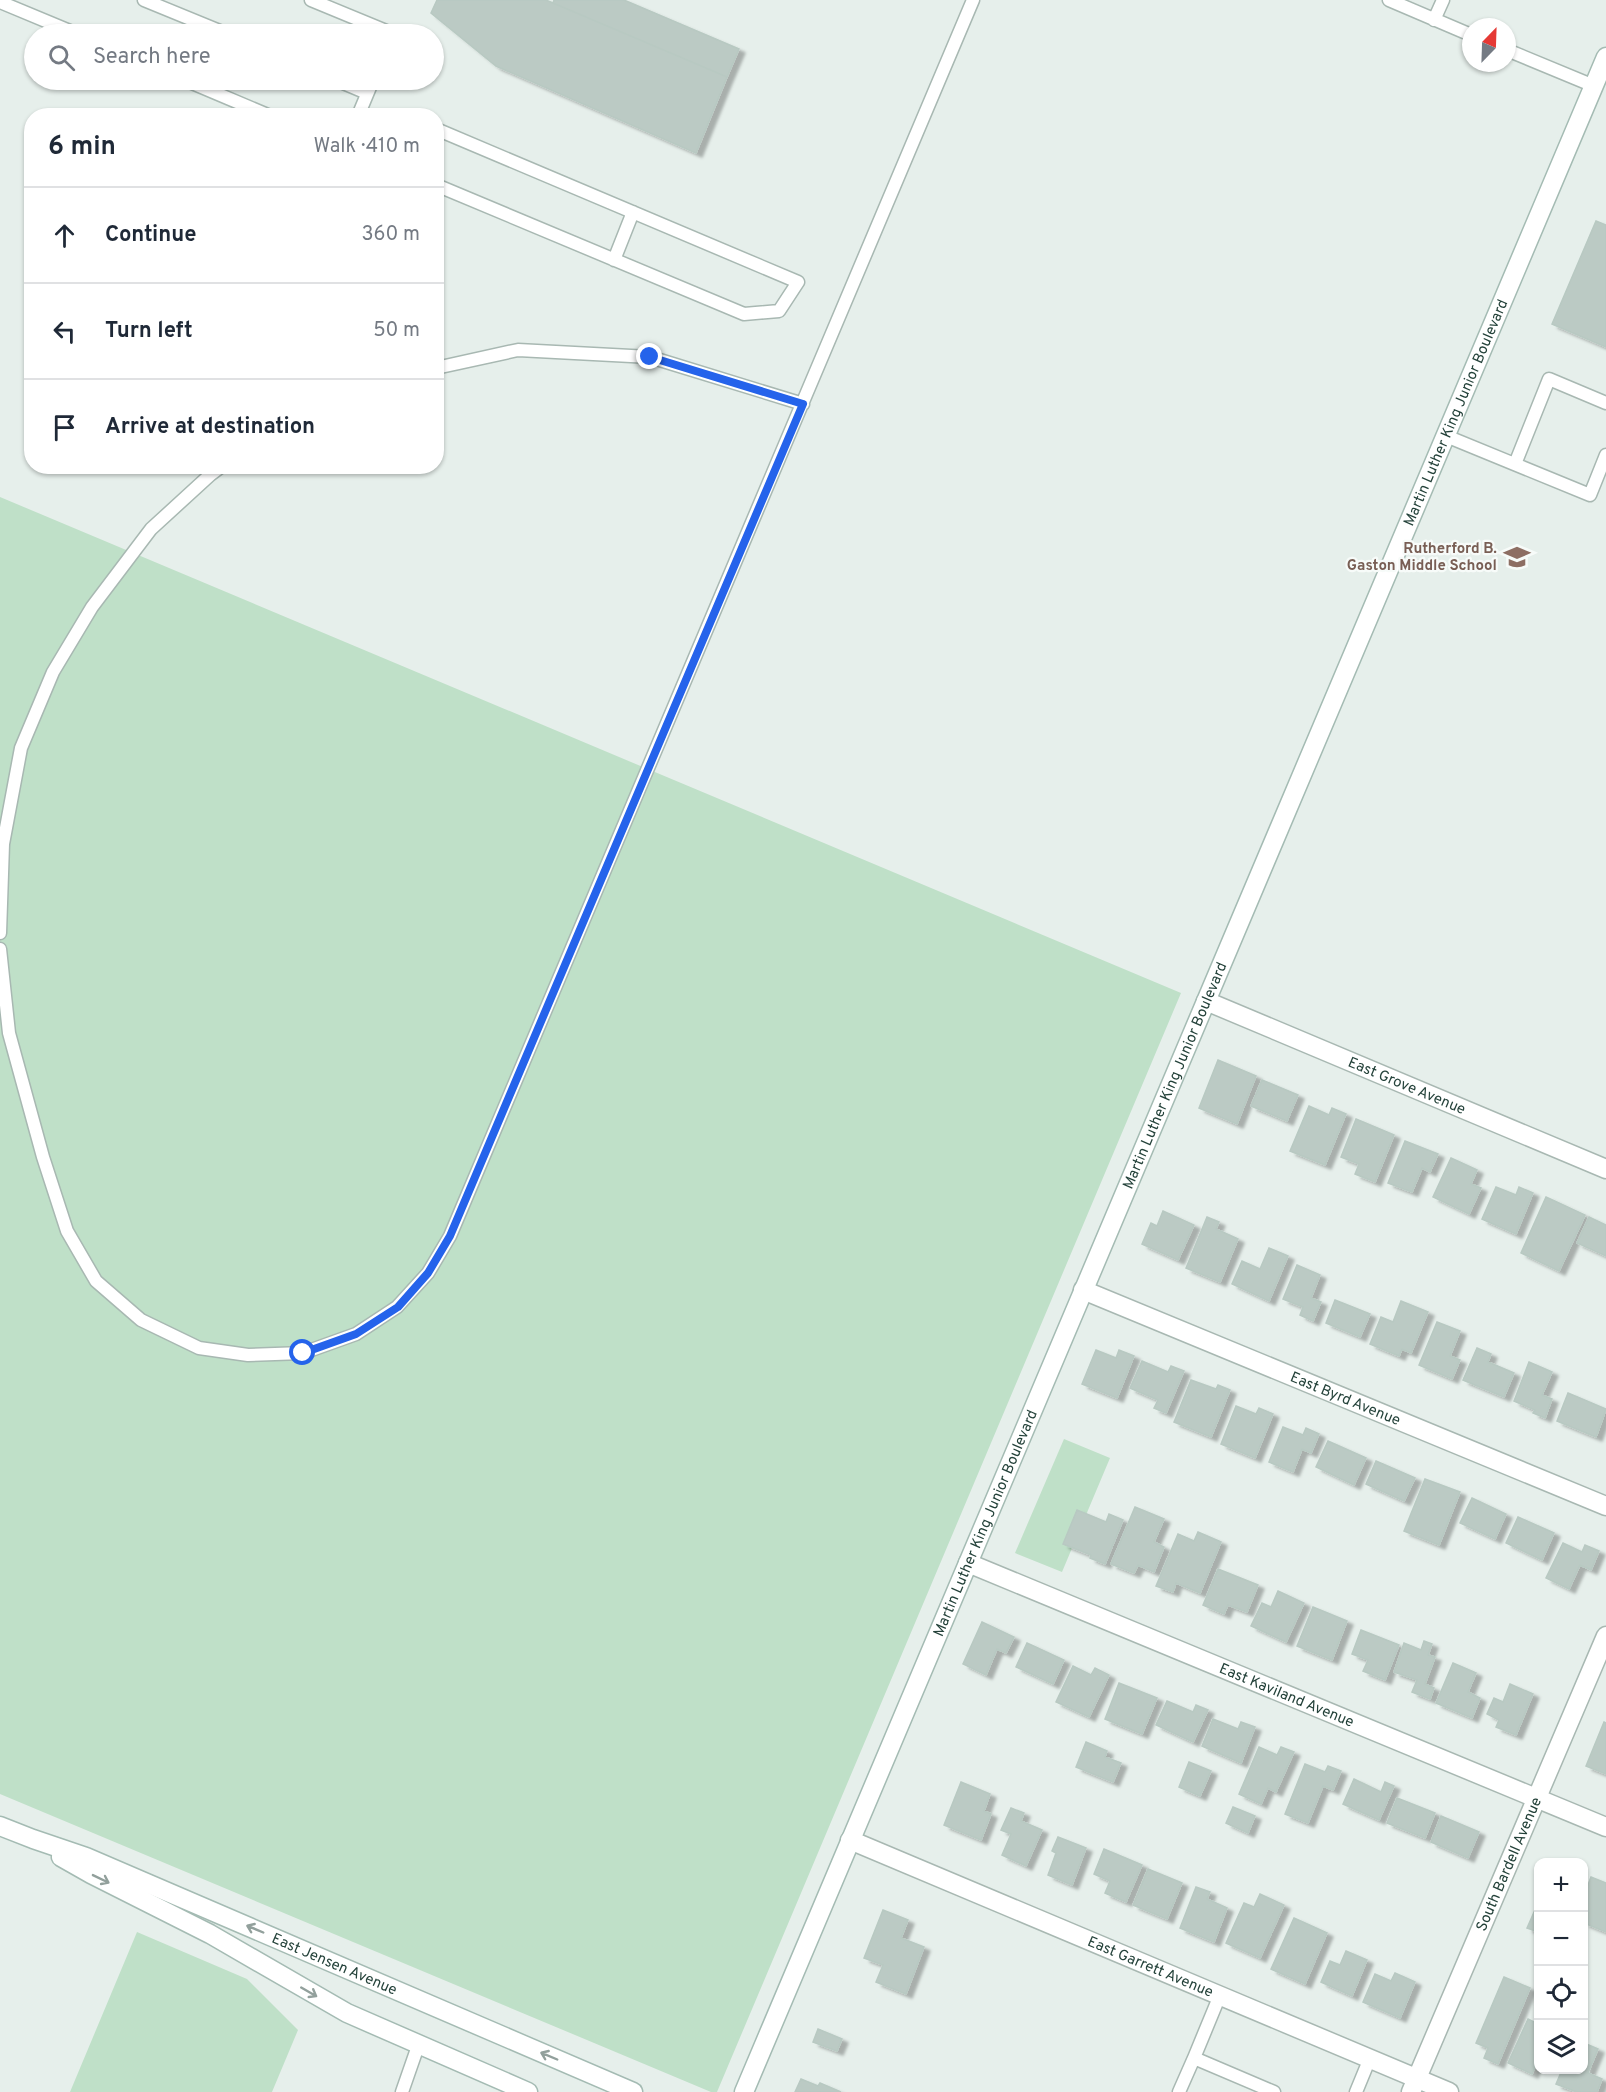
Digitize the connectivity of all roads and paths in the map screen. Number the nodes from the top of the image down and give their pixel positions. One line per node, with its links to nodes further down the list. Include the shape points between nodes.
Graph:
1 (144, 0): 9 (lane)
2 (311, 0): 10 (lane)
3 (973, 0): 27 (lane)
4 (1389, 0): 7 (lane)
5 (1443, 0): 7 (lane)
6 (0, 2): 8 (lane)
7 (1434, 20): 11 (lane)
8 (54, 24)
9 (203, 24)
10 (370, 24)
11 (1462, 31)
12 (1516, 54): 14 (lane)
13 (1606, 57): 14 (street, Martin Luther King Junior Boulevard)
14 (1594, 86): 28 (street, Martin Luther King Junior Boulevard)
15 (209, 90): 19 (lane)
16 (360, 90): 18 (lane)
17 (368, 90): 18 (lane)
18 (367, 93): 20 (lane)
19 (251, 108)
20 (361, 108)
21 (444, 132): 23 (lane)
22 (444, 188): 24 (lane)
23 (633, 212): 24 (lane); 24 (lane, via 798,282 779,311 744,314)
24 (614, 260)
25 (444, 366): 27 (lane, via 518,350 650,357)
26 (1606, 403): 30 (lane, via 1549,379)
27 (803, 404): 33 (lane, via 450,1236 428,1273 398,1307 356,1334 303,1353 248,1355 199,1348 141,1320 96,1281 68,1231 43,1157 9,1033)
28 (1446, 436): 30 (lane); 34 (street, Martin Luther King Junior Boulevard)
29 (1606, 455): 30 (lane, via 1590,495)
30 (1515, 464)
31 (211, 474): 32 (lane, via 151,529 92,607 53,672 21,748 3,844)
32 (0, 933)
33 (0, 950)
34 (1206, 1001): 35 (street, East Grove Avenue); 36 (street, Martin Luther King Junior Boulevard)
35 (1606, 1169)
36 (1083, 1290): 37 (street, East Byrd Avenue); 38 (street, Martin Luther King Junior Boulevard)
37 (1606, 1506)
38 (968, 1563): 40 (street, East Kaviland Avenue); 44 (street, Martin Luther King Junior Boulevard)
39 (1606, 1636): 40 (street, South Bardell Avenue)
40 (1536, 1798): 42 (street, East Kaviland Avenue); 49 (street, South Bardell Avenue)
41 (0, 1826): 43 (street, East Jensen Avenue)
42 (1606, 1827)
43 (33, 1839): 46 (street, East Jensen Avenue, one-way to 46, via 91,1875 210,1934 338,2008); 52 (street, East Jensen Avenue, one-way to 43, via 86,1857)
44 (850, 1840): 45 (street, East Garrett Avenue); 53 (street, Martin Luther King Junior Boulevard)
45 (1220, 1995): 47 (lane); 48 (street, East Garrett Avenue)
46 (418, 2046): 50 (lane); 51 (street, East Jensen Avenue)
47 (1194, 2058): 54 (lane); 55 (lane)
48 (1370, 2058): 49 (street, East Garrett Avenue); 56 (lane)
49 (1414, 2085): 57 (street, East Garrett Avenue)
50 (402, 2092)
51 (528, 2092)
52 (633, 2092)
53 (744, 2092)
54 (1179, 2092)
55 (1274, 2092)
56 (1356, 2092)
57 (1449, 2092)

